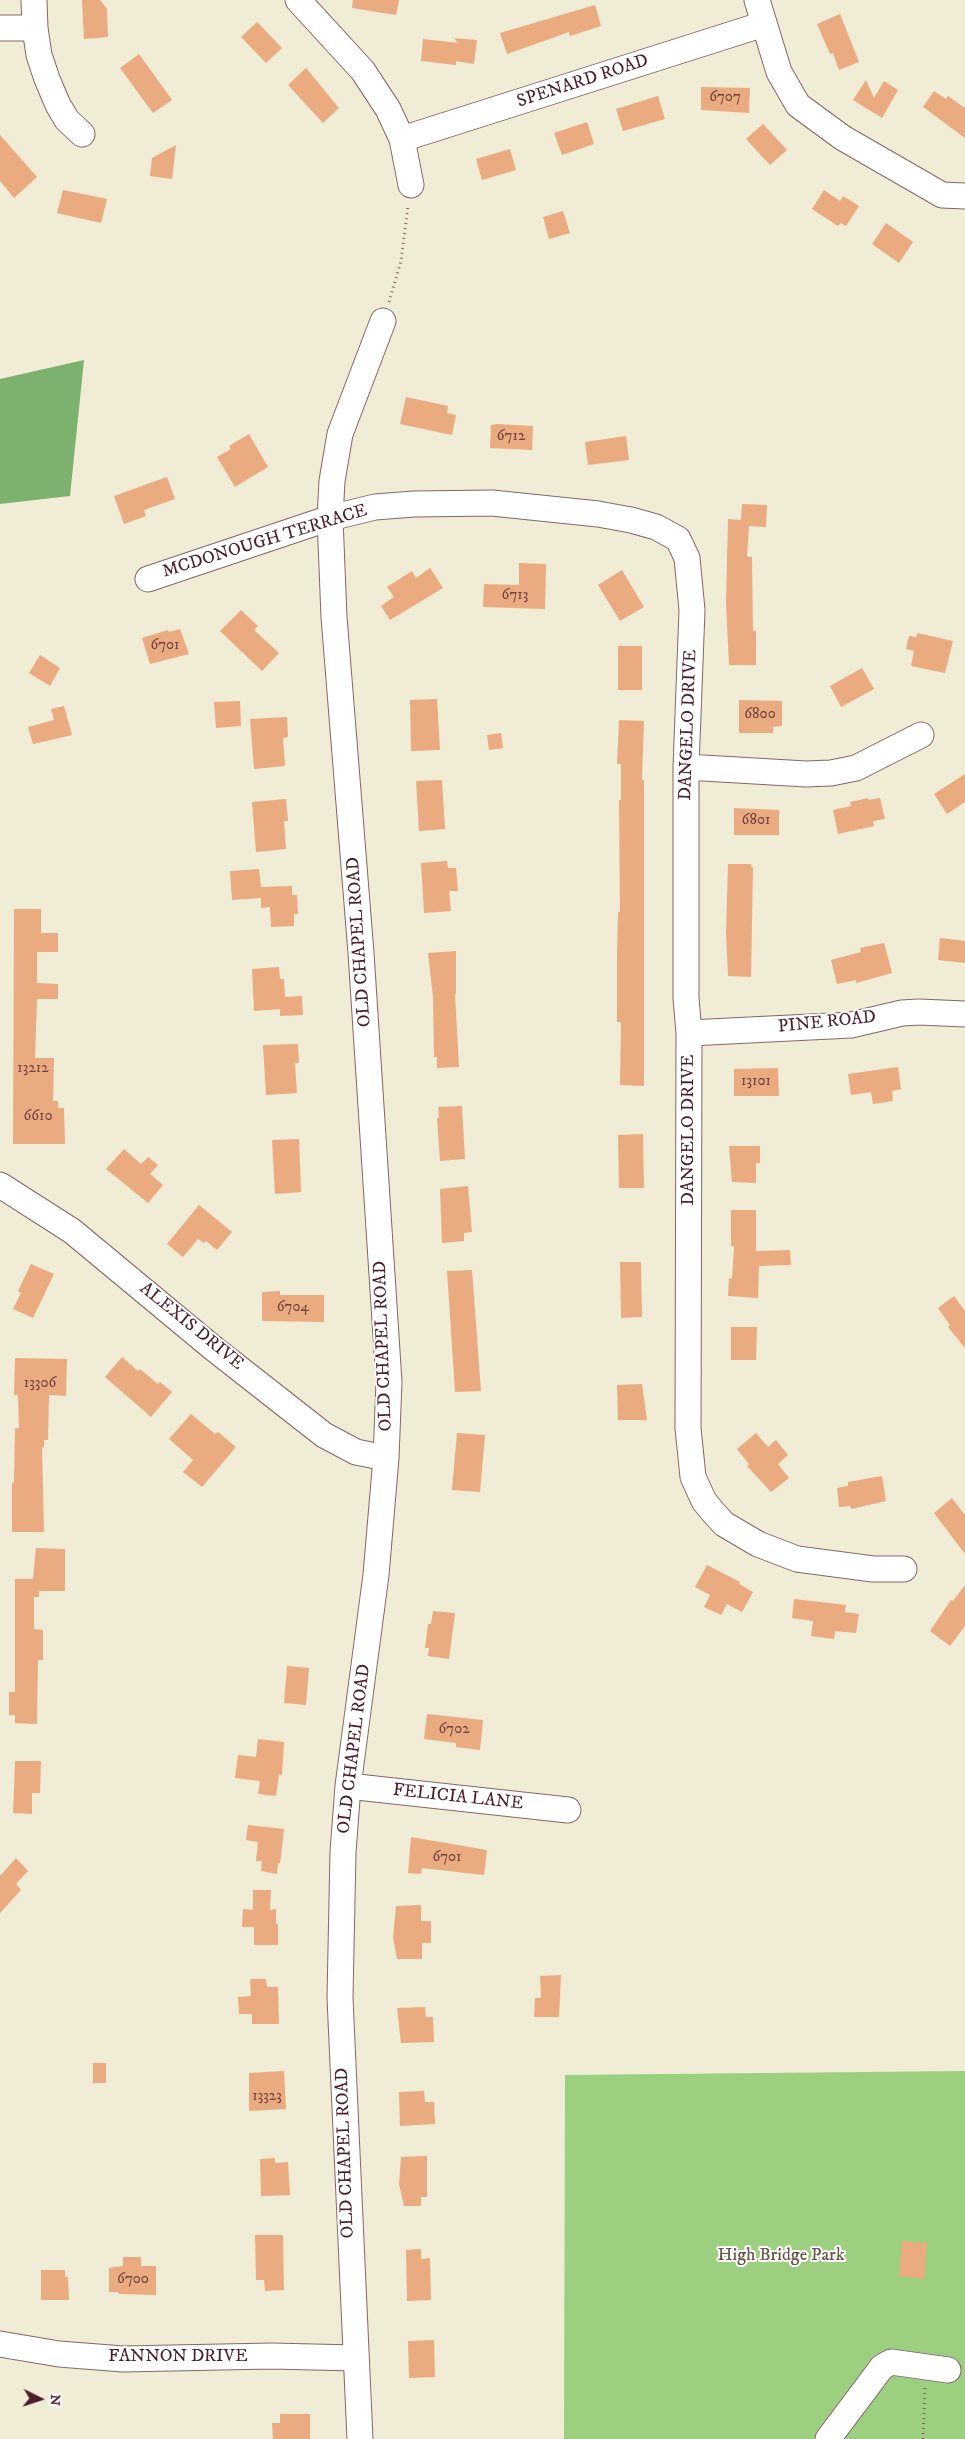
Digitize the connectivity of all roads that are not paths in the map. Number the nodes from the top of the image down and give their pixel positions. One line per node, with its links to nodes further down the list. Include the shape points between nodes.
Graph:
1 (34, 0): 6 (street)
2 (298, 0): 8 (street, via 363,71 388,109)
3 (757, 0): 4 (street)
4 (764, 24): 8 (street, SPENARD ROAD); 10 (street, via 779,72 798,105 843,138 929,188 942,195)
5 (0, 28): 6 (street)
6 (35, 28): 7 (street, via 39,55 58,105)
7 (82, 134)
8 (402, 139): 9 (street)
9 (411, 185)
10 (965, 196)
11 (383, 321): 12 (street, OLD CHAPEL ROAD, via 340,434)
12 (330, 518): 13 (street, MCDONOUGH TERRACE, via 375,507 492,502 631,520 656,527); 14 (street, MCDONOUGH TERRACE); 20 (street, OLD CHAPEL ROAD, via 334,618 361,953 388,1373)
13 (678, 539): 16 (street, DANGELO DRIVE, via 687,558 692,602)
14 (148, 579)
15 (921, 735): 16 (street, via 856,768 831,773)
16 (686, 767): 18 (street, DANGELO DRIVE, via 686,998)
17 (965, 1014): 18 (street, PINE ROAD, via 902,1013 851,1025)
18 (689, 1033): 21 (street, DANGELO DRIVE, via 688,1428 690,1460 697,1488 724,1524 758,1544 797,1559 873,1569)
19 (0, 1185): 20 (street, ALEXIS DRIVE, via 72,1231 324,1435 356,1452)
20 (386, 1458): 22 (street, OLD CHAPEL ROAD, via 368,1648)
21 (904, 1569)
22 (348, 1786): 23 (street, FELICIA LANE); 25 (street, OLD CHAPEL ROAD, via 343,1852 340,1998)
23 (568, 1810)
24 (0, 2344): 25 (street, FANNON DRIVE, via 59,2354 123,2359)
25 (356, 2358): 27 (street, OLD CHAPEL ROAD)
26 (938, 2368): 28 (street, via 891,2362 882,2367)
27 (360, 2439)
28 (828, 2439)

